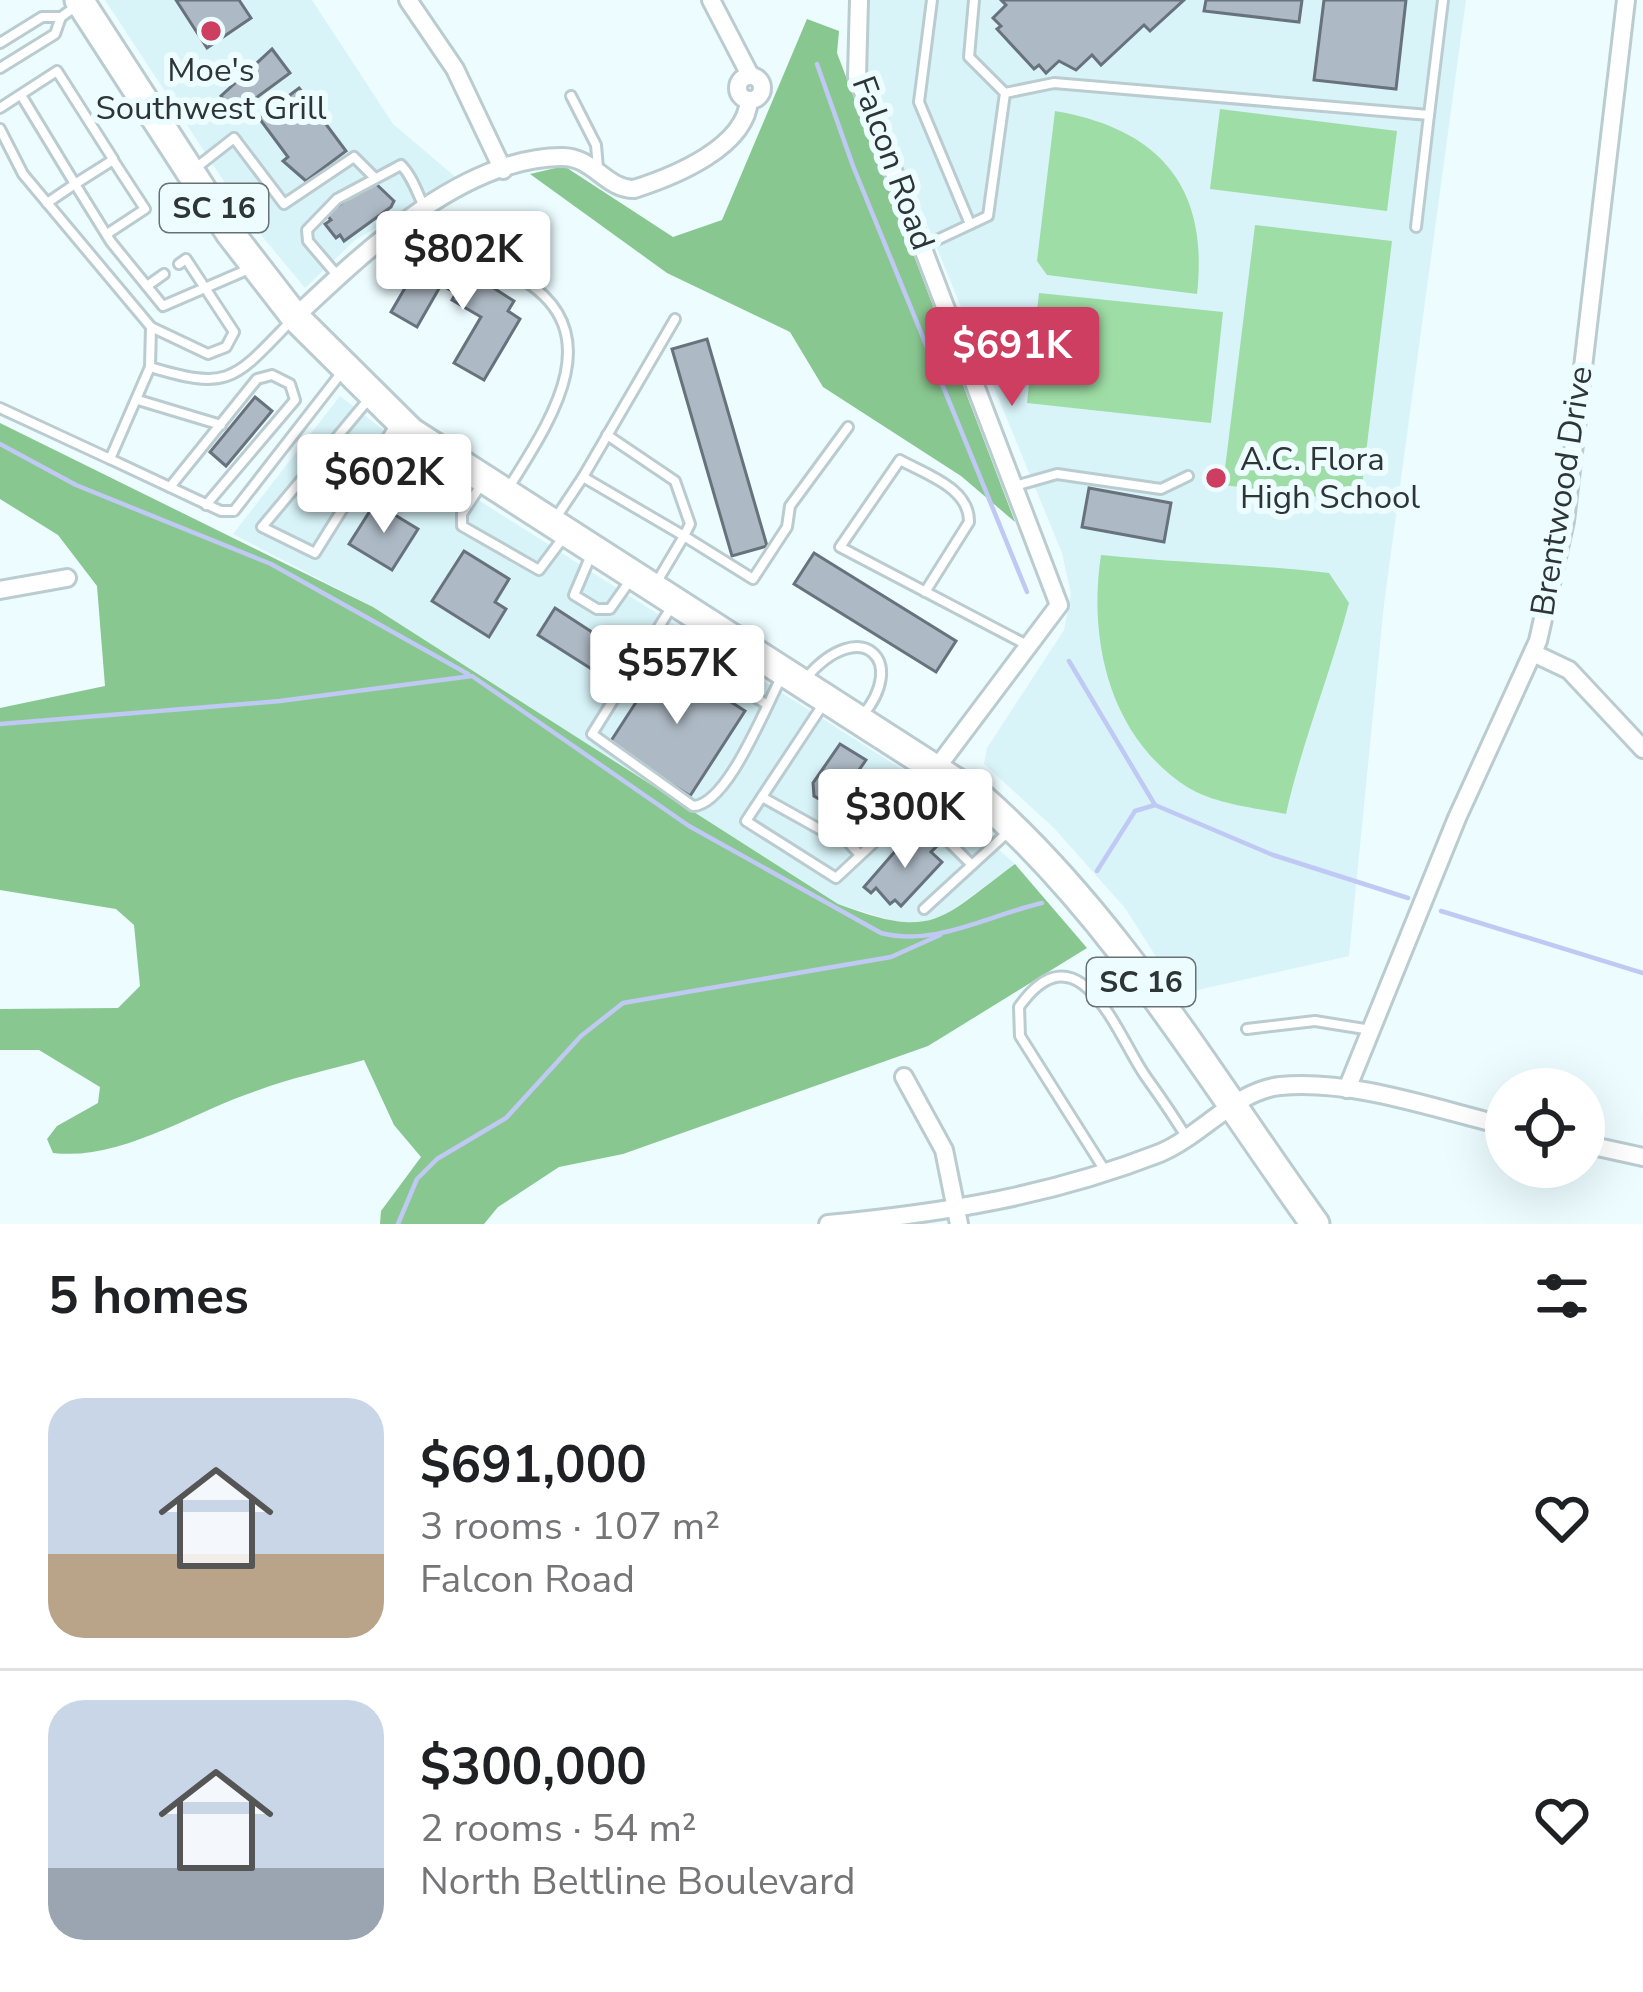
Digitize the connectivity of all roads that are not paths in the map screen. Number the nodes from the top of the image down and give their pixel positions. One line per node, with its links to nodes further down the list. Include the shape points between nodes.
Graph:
1 (408, 0): 18 (street, via 455,69)
2 (711, 0): 19 (street, via 750,75 738,85 748,115 734,136 645,186 620,188)
3 (860, 0): 28 (street, Falcon Road, via 857,76)
4 (932, 0): 25 (lane, via 920,102)
5 (974, 0): 12 (lane, via 969,57)
6 (1443, 0): 15 (lane)
7 (1626, 0): 64 (street, Brentwood Drive, via 1565,521)
8 (73, 7): 9 (lane); 10 (lane, via 55,34); 20 (main road, SC 16)
9 (0, 43)
10 (0, 68)
11 (21, 94): 14 (lane); 17 (lane, via 58,71); 22 (lane)
12 (1004, 94): 15 (lane, via 1054,82); 25 (lane, via 988,216)
13 (571, 96): 19 (lane, via 596,145)
14 (0, 108)
15 (1430, 115): 26 (lane)
16 (0, 129): 23 (lane)
17 (113, 160): 22 (lane); 27 (lane, via 145,209)
18 (503, 170): 19 (street, via 563,156); 24 (street)
19 (598, 170)
20 (190, 171): 21 (lane, via 233,138 284,204 354,158); 30 (main road, SC 16)
21 (374, 176): 24 (lane, via 401,165); 32 (lane, via 307,230)
22 (75, 184): 23 (lane); 27 (lane)
23 (47, 203): 37 (lane)
24 (426, 208): 32 (street); 51 (lane, via 448,236 551,301 569,329 572,355 538,441)
25 (970, 224): 28 (lane)
26 (1416, 227)
27 (107, 234): 33 (lane)
28 (922, 246): 52 (street, Falcon Road)
29 (179, 264): 34 (lane, via 186,259)
30 (256, 266): 34 (lane); 35 (main road, SC 16)
31 (164, 274): 33 (lane)
32 (338, 276): 35 (street)
33 (147, 286): 34 (lane, via 163,307)
34 (204, 289): 37 (lane, via 234,332 226,347 208,354)
35 (295, 316): 38 (main road, SC 16); 39 (lane, via 242,371 203,383)
36 (675, 319): 46 (lane)
37 (151, 327): 39 (lane)
38 (346, 367): 40 (main road, SC 16); 54 (lane, via 234,511)
39 (150, 368): 41 (lane)
40 (373, 394): 45 (main road, SC 16); 45 (lane, via 262,527 315,553)
41 (138, 400): 43 (lane); 47 (lane)
42 (0, 408): 47 (lane)
43 (220, 424): 53 (lane); 54 (lane, via 256,379 272,375 290,384 295,400)
44 (848, 427): 56 (lane, via 790,506 787,527 753,579)
45 (409, 429): 48 (main road, SC 16); 48 (lane, via 401,489 423,496)
46 (607, 435): 50 (lane); 56 (lane, via 675,481 690,524)
47 (110, 459): 53 (lane)
48 (454, 459): 51 (main road, SC 16)
49 (1188, 476): 52 (lane, via 1161,489 1057,474)
50 (583, 477): 55 (lane); 56 (lane)
51 (496, 486): 55 (main road, SC 16); 55 (lane, via 463,514 462,526 539,570)
52 (1014, 486): 63 (street, Falcon Road, via 1059,605)
53 (170, 488): 54 (lane)
54 (206, 505)
55 (560, 527): 57 (main road, SC 16)
56 (684, 536): 59 (lane)
57 (595, 548): 59 (main road, SC 16); 59 (lane, via 574,595 597,610)
58 (67, 578): 60 (street)
59 (655, 587): 62 (lane); 65 (main road, SC 16)
60 (0, 590)
61 (925, 592): 61 (lane, via 840,548 900,460 956,491 970,509); 63 (lane)
62 (655, 634): 67 (lane); 67 (lane, via 592,734 693,806 712,800)
63 (1028, 645): 70 (street, Falcon Road)
64 (1533, 653): 69 (street, via 1568,670); 79 (street, Brentwood Drive)
65 (794, 675): 66 (main road, SC 16); 67 (lane); 68 (lane, via 849,644 863,647 882,673 876,700)
66 (828, 697): 68 (main road, SC 16); 72 (lane)
67 (766, 704)
68 (861, 717): 70 (main road, SC 16)
69 (1643, 749)
70 (938, 766): 73 (lane); 74 (main road, SC 16)
71 (874, 781): 72 (lane, via 857,784 823,832); 73 (lane); 75 (lane, via 837,830)
72 (763, 797): 75 (lane, via 746,821 836,878)
73 (913, 806): 75 (lane); 76 (lane)
74 (1014, 827): 76 (lane); 82 (main road, SC 16, via 1089,910)
75 (860, 855)
76 (972, 865): 77 (lane)
77 (924, 909)
78 (1247, 1029): 79 (lane, via 1315,1021)
79 (1372, 1030): 81 (street, Brentwood Drive)
80 (904, 1078): 88 (street, via 944,1150)
81 (1346, 1089): 82 (street, via 1280,1086); 83 (street)
82 (1232, 1108): 84 (street); 90 (main road, SC 16)
83 (1485, 1121)
84 (1189, 1141): 87 (street); 87 (lane, via 1111,1012 1082,983 1046,981 1019,1007 1020,1036)
85 (1605, 1149): 86 (street)
86 (1643, 1157)
87 (1107, 1173): 88 (street)
88 (959, 1218): 89 (street)
89 (828, 1224)
90 (1315, 1224)

